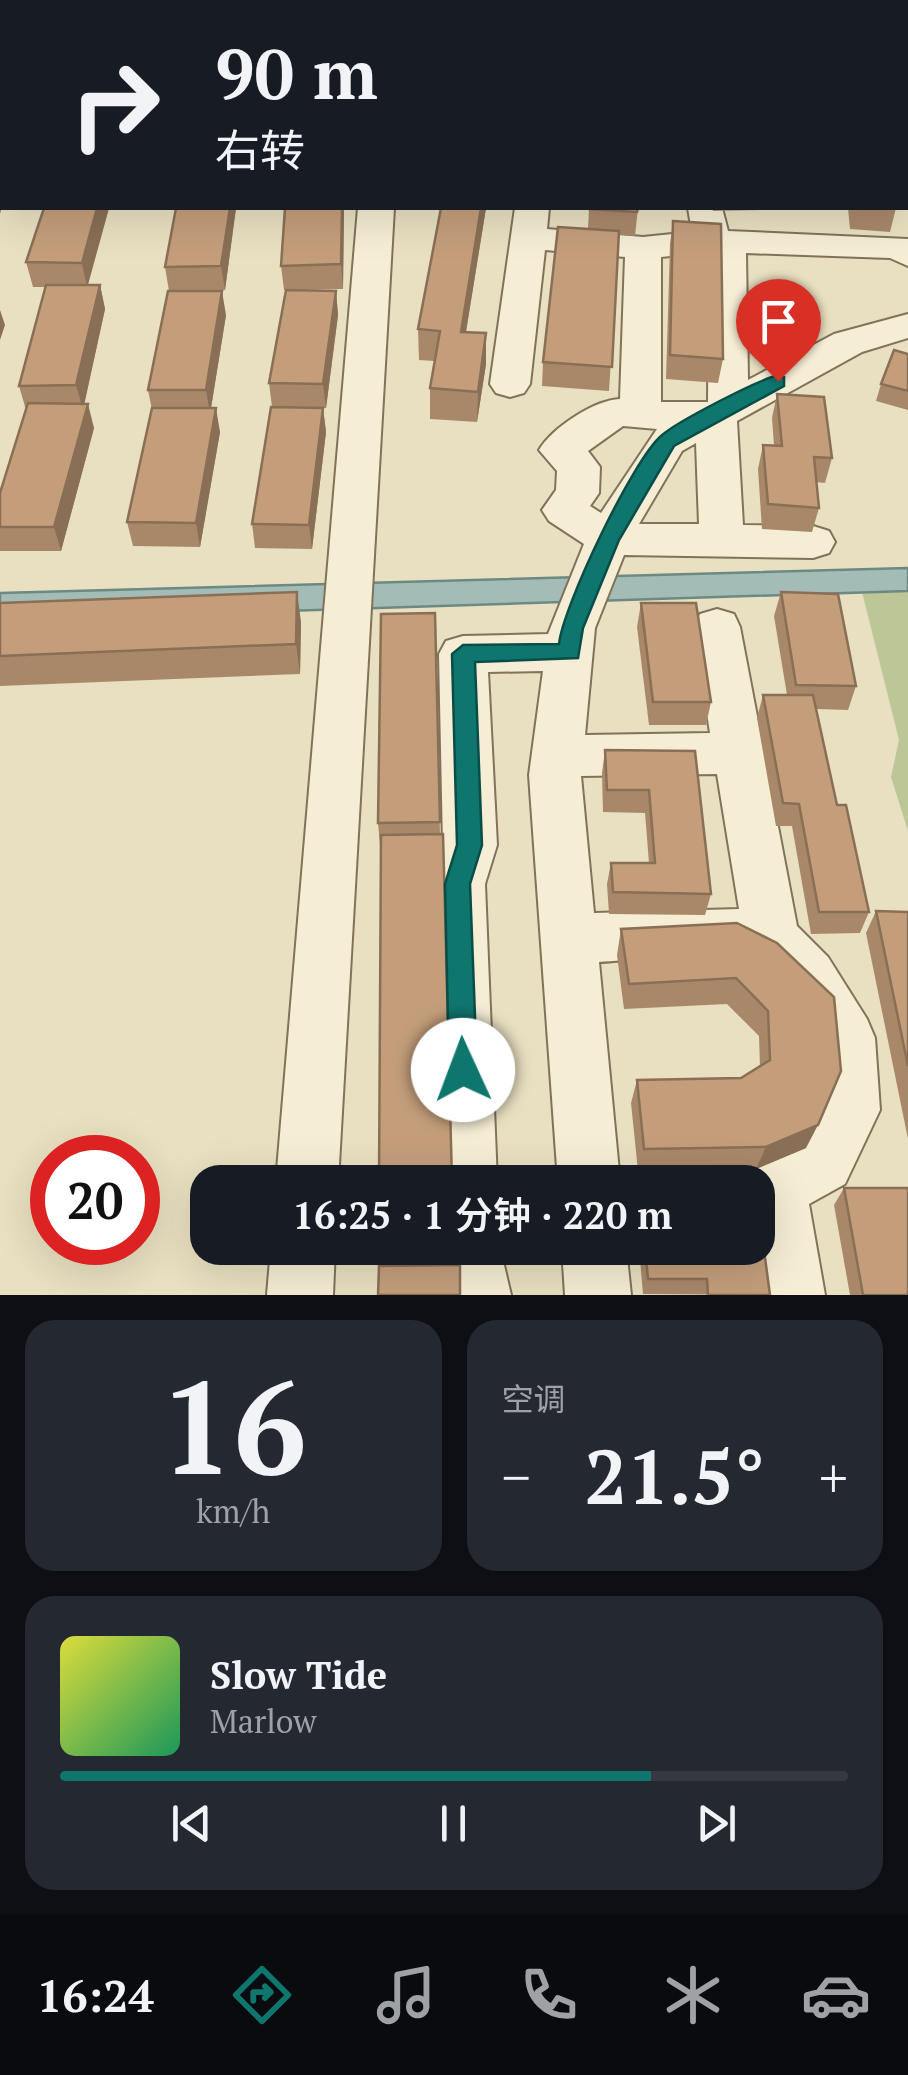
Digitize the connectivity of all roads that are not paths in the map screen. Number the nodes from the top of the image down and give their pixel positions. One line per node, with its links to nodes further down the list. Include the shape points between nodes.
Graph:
1 (376, 210): 22 (street)
2 (798, 210): 6 (street)
3 (896, 210): 8 (street)
4 (531, 223): 7 (street); 10 (street)
5 (708, 224): 6 (street); 7 (street); 12 (street, via 728,247)
6 (805, 244): 8 (street)
7 (643, 248): 11 (street)
8 (904, 252)
9 (908, 326): 12 (street, via 848,343)
10 (510, 384)
11 (640, 414): 12 (street); 13 (street, via 615,412 560,450 579,466 578,493 564,510)
12 (717, 414): 13 (street, via 667,441); 14 (street)
13 (608, 540): 14 (street); 17 (street)
14 (722, 541): 15 (street)
15 (813, 542)
16 (716, 627): 18 (street)
17 (571, 640): 19 (street); 23 (street, via 463,654 470,845 458,884)
18 (740, 753): 19 (street); 20 (street)
19 (558, 756): 21 (street)
20 (771, 938): 21 (street, via 719,931); 25 (street, via 808,976 846,1038 850,1110 823,1162)
21 (569, 939): 24 (street)
22 (309, 1165)
23 (466, 1165)
24 (588, 1165)
25 (775, 1184)
26 (775, 1225): 33 (street)
27 (302, 1265): 30 (street)
28 (472, 1265): 31 (street)
29 (595, 1265): 32 (street)
30 (300, 1295)
31 (478, 1295)
32 (598, 1295)
33 (792, 1295)

